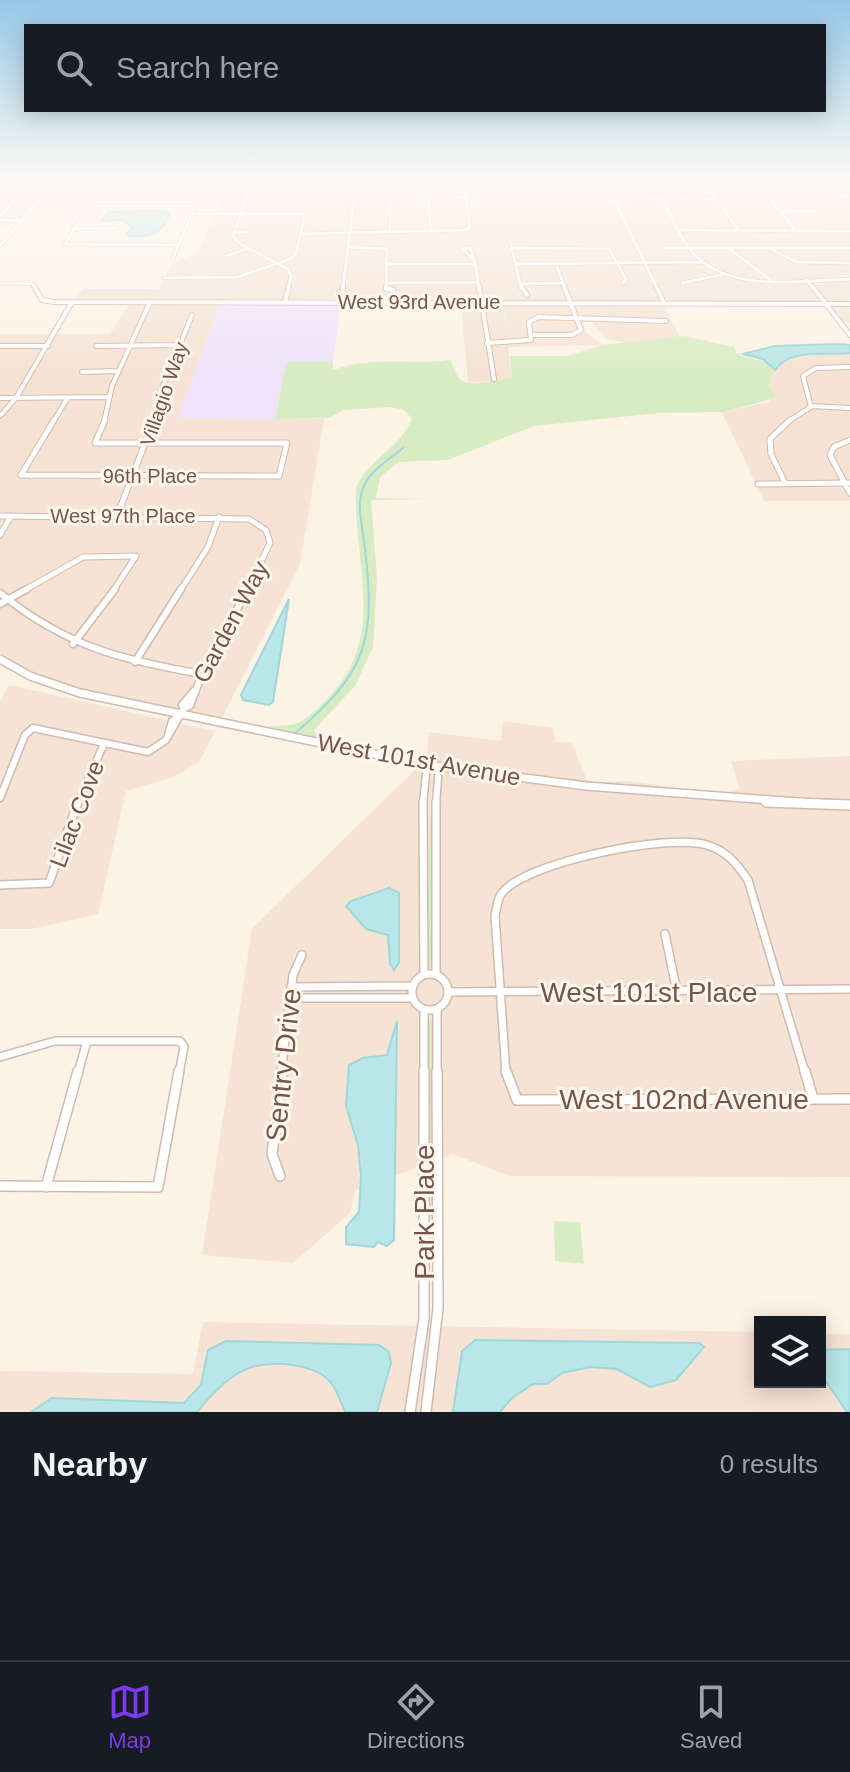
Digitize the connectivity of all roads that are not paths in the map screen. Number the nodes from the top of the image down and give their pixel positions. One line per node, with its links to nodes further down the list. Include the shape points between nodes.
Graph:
1 (178, 247): 13 (street)
2 (297, 247): 15 (street, via 296,254)
3 (347, 247): 17 (street, via 383,248 388,251); 37 (street)
4 (637, 247): 21 (street)
5 (249, 248): 12 (street); 15 (street)
6 (513, 248): 18 (street); 20 (street, via 609,249)
7 (663, 248): 8 (street)
8 (690, 248): 9 (street); 14 (street)
9 (728, 248): 10 (street); 25 (street)
10 (769, 248): 11 (street); 16 (street, via 792,261)
11 (850, 248)
12 (226, 256)
13 (173, 258)
14 (703, 262): 21 (street); 22 (street)
15 (280, 263): 23 (street, via 235,278); 36 (street, via 291,276)
16 (850, 263)
17 (387, 264): 27 (street, via 475,263); 27 (street, via 386,285)
18 (516, 264): 19 (street); 32 (street)
19 (556, 264): 20 (street); 29 (street)
20 (619, 264): 21 (street); 30 (street)
21 (645, 264): 40 (street)
22 (725, 274): 25 (street); 31 (street)
23 (164, 278)
24 (850, 279): 26 (street)
25 (771, 280): 26 (street)
26 (807, 280): 41 (street)
27 (478, 282): 38 (street)
28 (0, 283): 34 (street, West 93rd Avenue, via 33,284 42,300)
29 (562, 283): 32 (street); 39 (street)
30 (623, 283)
31 (682, 283)
32 (520, 284): 33 (street)
33 (527, 295)
34 (72, 302): 35 (street, West 93rd Avenue); 52 (street)
35 (152, 302): 36 (street, West 93rd Avenue); 54 (street)
36 (285, 302): 37 (street, West 93rd Avenue)
37 (341, 302): 38 (street, West 93rd Avenue)
38 (482, 302): 39 (street, West 93rd Avenue); 48 (street)
39 (573, 303): 40 (street, West 93rd Avenue); 44 (street)
40 (664, 303): 41 (street, West 93rd Avenue)
41 (825, 304): 42 (street, West 93rd Avenue); 47 (street)
42 (850, 304)
43 (192, 315): 49 (street, Villagio Way)
44 (577, 317): 45 (street); 46 (street, via 531,319); 46 (street, via 578,333)
45 (666, 321)
46 (531, 335): 48 (street, via 524,343)
47 (850, 335)
48 (487, 343): 59 (street)
49 (179, 345): 54 (street); 68 (street, Villagio Way)
50 (0, 346): 51 (street)
51 (6, 346): 52 (street); 55 (street)
52 (49, 346): 62 (street)
53 (96, 346): 54 (street)
54 (132, 346): 57 (street)
55 (1, 353)
56 (850, 367): 64 (street, via 804,374 802,385)
57 (119, 371): 58 (street); 60 (street)
58 (82, 372)
59 (494, 379)
60 (109, 397): 63 (street); 68 (street, via 95,443)
61 (0, 398): 62 (street)
62 (16, 398): 63 (street); 66 (street)
63 (67, 399): 69 (street, 96th Place, via 21,475)
64 (811, 406): 65 (street); 70 (street, via 770,439)
65 (850, 408)
66 (0, 416)
67 (850, 440): 71 (street, via 830,455)
68 (148, 443): 69 (street, Villagio Way); 69 (street, 96th Place, via 287,443 279,476)
69 (134, 476): 76 (street, Villagio Way)
70 (785, 483): 71 (street); 72 (street)
71 (847, 483): 73 (street)
72 (758, 484)
73 (850, 493)
74 (0, 516): 75 (street, West 97th Place)
75 (11, 516): 76 (street, West 97th Place); 79 (street)
76 (117, 516): 77 (street, West 97th Place)
77 (219, 517): 78 (street, West 97th Place); 85 (street, via 208,548)
78 (245, 518): 86 (street, Garden Way, via 265,529 271,547)
79 (0, 535)
80 (0, 593): 81 (street)
81 (8, 600): 82 (street); 83 (street, via 42,628); 83 (street, via 83,557 136,556)
82 (0, 604)
83 (73, 644): 85 (street)
84 (0, 659): 87 (street, West 101st Avenue, via 80,693)
85 (135, 662): 86 (street)
86 (202, 674): 87 (street, Garden Way, via 190,706)
87 (182, 711): 88 (street, Garden Way, via 159,748 148,752); 89 (street, West 101st Avenue)
88 (104, 744): 91 (street, via 33,728 25,735); 93 (street, Lilac Cove, via 49,883)
89 (427, 765): 90 (street, West 101st Avenue); 96 (street)
90 (439, 766): 92 (street, West 101st Avenue, via 586,786); 97 (street, via 434,822)
91 (0, 798)
92 (850, 805)
93 (0, 885)
94 (665, 934): 103 (street)
95 (302, 955): 99 (street, Sentry Drive)
96 (424, 975): 97 (street); 98 (street)
97 (436, 975): 101 (street)
98 (413, 986): 99 (street); 106 (street)
99 (291, 987): 105 (street, Sentry Drive)
100 (850, 989): 104 (street, West 101st Place)
101 (448, 992): 102 (street, West 101st Place); 108 (street)
102 (500, 992): 103 (street, West 101st Place); 104 (street, via 495,912 506,887 642,842 705,845 734,859 748,880); 111 (street, West 102nd Avenue, via 506,1075 517,1100)
103 (677, 992): 104 (street, West 101st Place)
104 (781, 992): 111 (street)
105 (290, 998): 106 (street); 113 (street, Sentry Drive, via 272,1154)
106 (412, 998): 107 (street)
107 (424, 1010): 108 (street); 116 (street, Park Place, via 424,1318)
108 (437, 1010): 117 (street, Park Place, via 438,1308)
109 (87, 1041): 110 (street, via 55,1041); 115 (street); 115 (street, via 180,1041 184,1047 158,1187)
110 (0, 1057)
111 (813, 1099): 112 (street, West 102nd Avenue)
112 (850, 1099)
113 (280, 1176)
114 (0, 1186): 115 (street)
115 (46, 1187)
116 (410, 1412)
117 (426, 1412)

